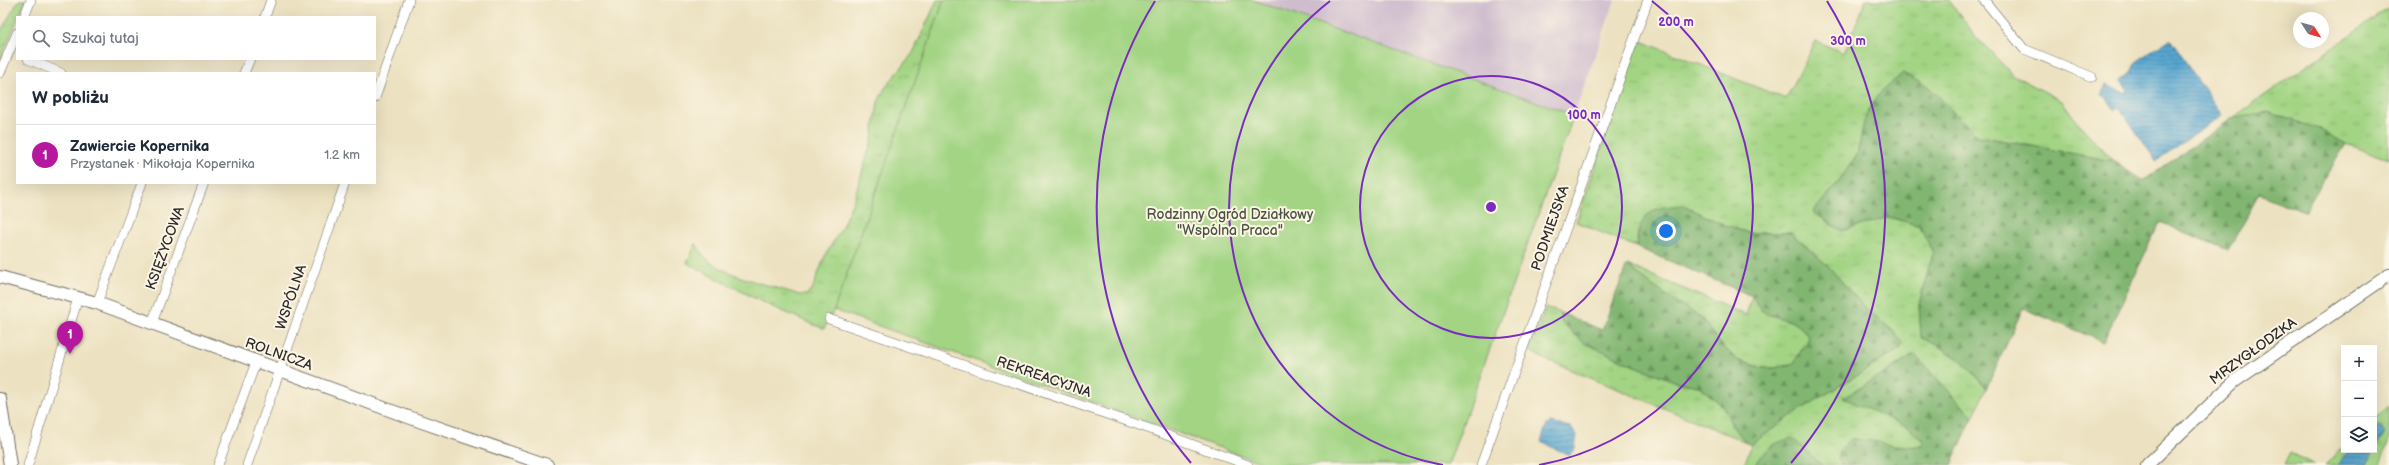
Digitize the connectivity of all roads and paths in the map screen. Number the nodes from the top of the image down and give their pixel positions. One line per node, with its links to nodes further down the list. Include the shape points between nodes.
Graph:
1 (31, 0): 6 (street)
2 (271, 0): 7 (street)
3 (409, 0): 16 (street)
4 (1648, 0): 35 (street, PODMIEJSKA)
5 (1984, 0): 15 (street, via 2024,48)
6 (24, 16)
7 (265, 16)
8 (16, 38): 9 (street)
9 (13, 52): 14 (street)
10 (30, 60): 12 (street)
11 (250, 60): 13 (street)
12 (59, 72)
13 (244, 72)
14 (0, 73)
15 (2092, 77)
16 (376, 95)
17 (142, 184): 23 (street)
18 (204, 184): 25 (street, KSIĘŻYCOWA)
19 (345, 184): 27 (street, WSPÓLNA)
20 (2389, 275): 36 (street, MRZYGŁODZKA, via 2248,370 2221,392)
21 (0, 277): 22 (street, ROLNICZA)
22 (78, 298): 23 (street, ROLNICZA); 30 (street)
23 (97, 303): 25 (street, ROLNICZA)
24 (829, 319): 34 (street, REKREACYJNA)
25 (152, 323): 26 (street, ROLNICZA)
26 (256, 362): 27 (street, ROLNICZA); 31 (street)
27 (280, 370): 32 (street, WSPÓLNA); 33 (street, ROLNICZA)
28 (0, 398): 29 (street)
29 (10, 465)
30 (28, 465)
31 (218, 465)
32 (247, 465)
33 (547, 465)
34 (1248, 465)
35 (1481, 465)
36 (2147, 465)

